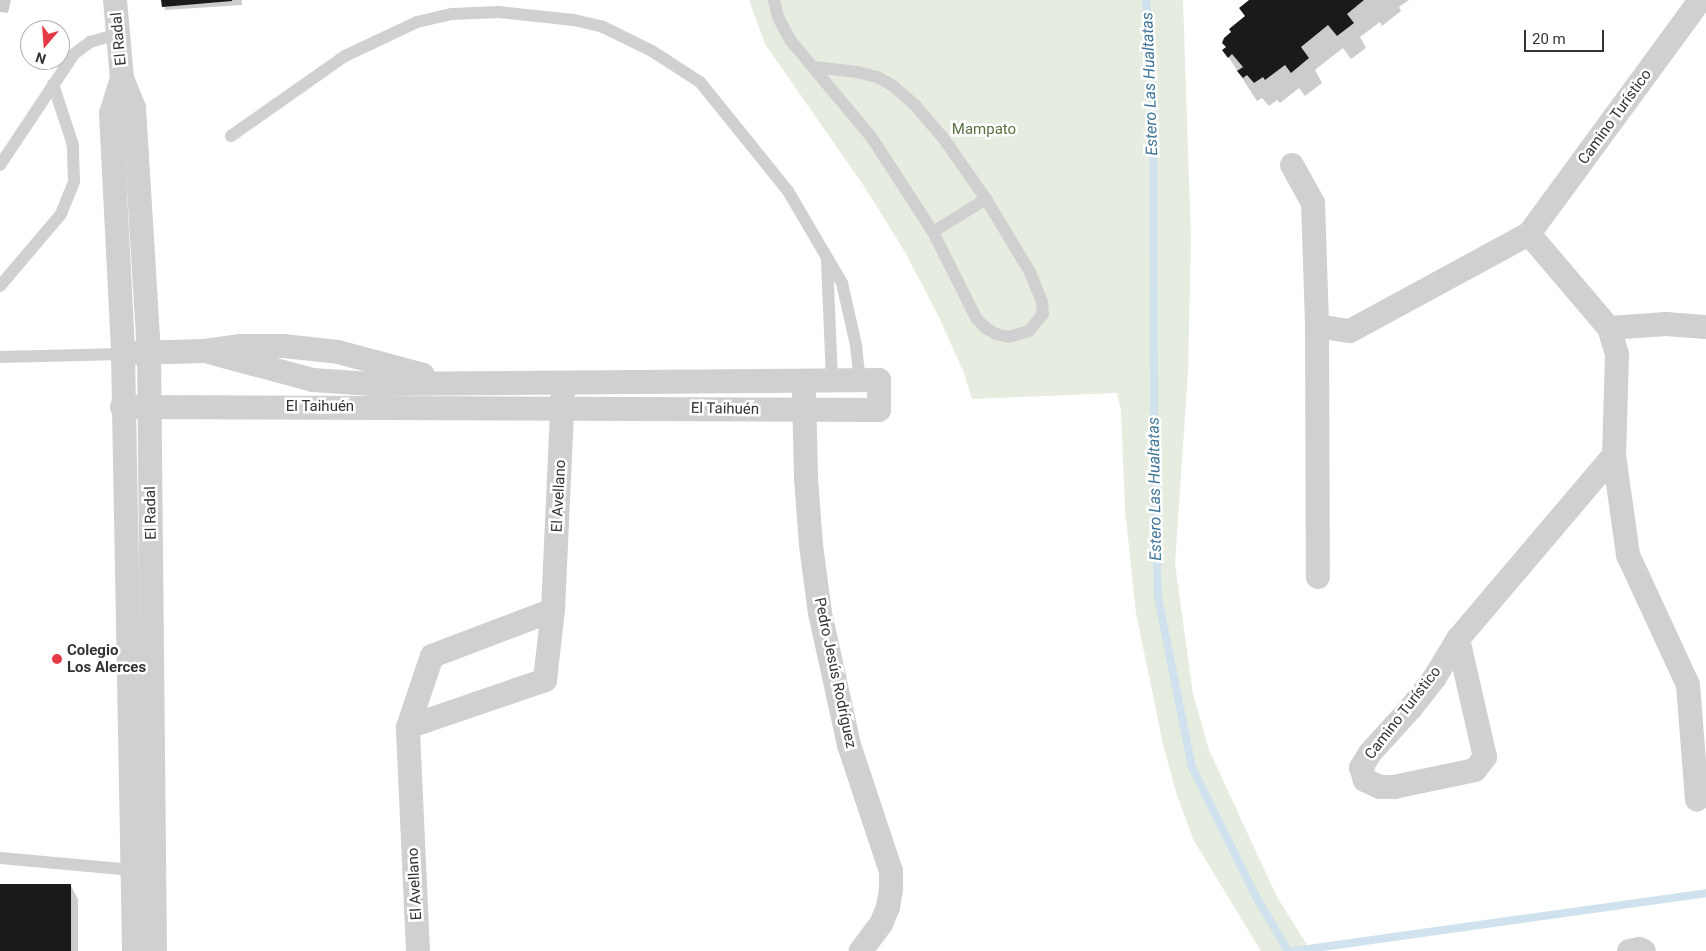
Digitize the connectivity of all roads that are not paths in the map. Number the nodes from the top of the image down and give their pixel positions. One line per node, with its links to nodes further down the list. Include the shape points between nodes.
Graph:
1 (115, 0): 4 (street, El Radal)
2 (774, 0): 5 (lane, via 778,17 791,41)
3 (1700, 0): 13 (street, Camino Turístico)
4 (118, 34): 6 (street, El Radal); 7 (lane, via 90,42 74,54)
5 (814, 67): 11 (lane, via 857,72 892,85 916,105); 12 (lane, via 872,138)
6 (122, 78): 19 (street, El Radal, via 134,108); 20 (street, El Radal, via 112,113)
7 (53, 84): 9 (lane); 15 (lane, via 73,145 74,181 61,214)
8 (231, 136): 14 (lane, via 345,56 417,22 452,14 499,12 601,26 652,51 700,82 788,191)
9 (0, 165)
10 (1292, 165): 16 (street, via 1313,203)
11 (986, 199): 12 (lane); 12 (lane, via 1030,272 1042,302 1043,314 1030,330 1009,337 996,334 976,318)
12 (933, 232)
13 (1530, 234): 16 (street, Camino Turístico, via 1350,331); 18 (street)
14 (827, 259): 24 (lane); 25 (lane, via 842,283 856,345)
15 (0, 286)
16 (1317, 326): 31 (street)
17 (1706, 327): 18 (street, via 1666,324)
18 (1609, 328): 30 (street, via 1617,355)
19 (149, 352): 20 (street, El Taihuén); 22 (street, El Taihuén, via 205,351 242,346 313,348 459,382); 26 (street, El Radal)
20 (123, 354): 21 (lane); 27 (street, El Radal)
21 (0, 357)
22 (564, 382): 23 (street, El Taihuén); 28 (street, El Avellano)
23 (803, 382): 24 (street, El Taihuén); 29 (street, Pedro Jesús Rodríguez)
24 (832, 382): 25 (street, El Taihuén)
25 (860, 382): 29 (street, El Taihuén, via 879,380 878,410)
26 (150, 406): 27 (street, El Taihuén); 28 (street, El Taihuén); 39 (street, El Radal)
27 (122, 407): 37 (street, El Radal)
28 (563, 408): 29 (street, El Taihuén); 32 (street, El Avellano)
29 (804, 410): 41 (street, Pedro Jesús Rodríguez, via 811,546 820,613 849,744 890,871 888,907 881,924)
30 (1614, 455): 33 (street, Camino Turístico); 35 (street, via 1628,555 1688,685)
31 (1318, 577)
32 (553, 610): 34 (street, El Avellano, via 432,656); 34 (street, El Avellano, via 545,680)
33 (1458, 640): 33 (street, Camino Turístico, via 1411,708 1370,753 1361,768 1365,780 1380,787 1394,786 1475,770 1485,757)
34 (408, 727): 40 (street, El Avellano)
35 (1697, 800)
36 (0, 858): 37 (lane)
37 (132, 870): 38 (street, El Radal)
38 (134, 951)
39 (155, 951)
40 (418, 951)
41 (861, 951)
42 (1629, 951): 43 (street)
43 (1644, 951)

